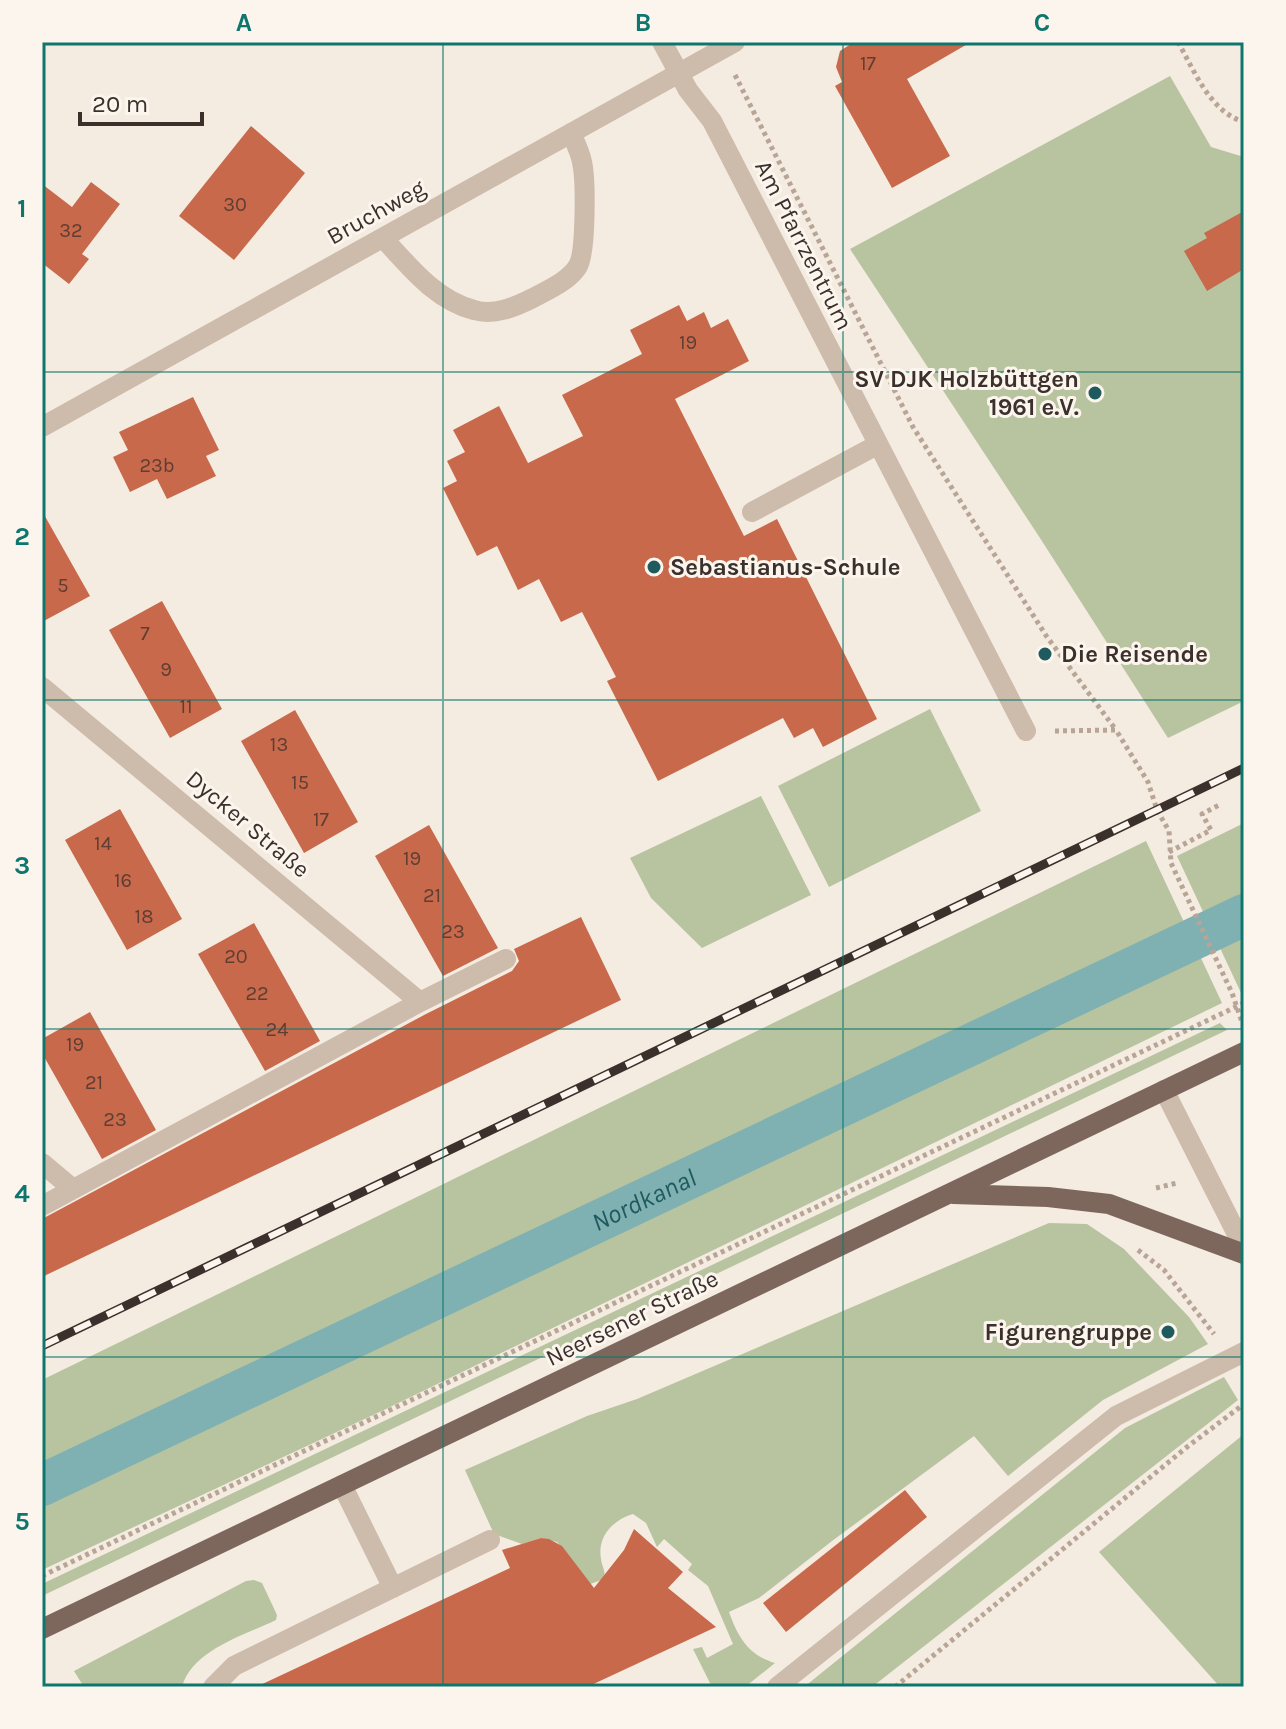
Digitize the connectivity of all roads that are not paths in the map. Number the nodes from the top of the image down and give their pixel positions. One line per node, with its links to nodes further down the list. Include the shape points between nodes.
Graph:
1 (662, 42): 3 (street, Am Pfarrzentrum)
2 (729, 46): 3 (street, Bruchweg)
3 (678, 73): 4 (street, Bruchweg); 7 (street, Am Pfarrzentrum, via 712,121)
4 (571, 133): 5 (street, Bruchweg); 5 (street, via 584,176 583,249 570,275 540,294 501,311 461,306 427,284)
5 (383, 238): 6 (street, Bruchweg)
6 (42, 427)
7 (877, 445): 8 (street); 10 (street, Am Pfarrzentrum)
8 (752, 512)
9 (42, 687): 12 (street, Dycker Straße)
10 (1026, 731)
11 (506, 959): 12 (street)
12 (420, 1002): 16 (street)
13 (1244, 1052): 14 (main road, Neersener Straße)
14 (1164, 1090): 17 (main road, Neersener Straße); 19 (street)
15 (42, 1163): 16 (street)
16 (73, 1189): 18 (street)
17 (949, 1194): 19 (main road, via 1109,1204); 21 (main road, Neersener Straße)
18 (42, 1206)
19 (1244, 1251)
20 (1244, 1352): 26 (street, via 1116,1416)
21 (342, 1485): 23 (street); 24 (main road, Neersener Straße)
22 (490, 1540): 23 (street)
23 (393, 1588): 25 (street, via 234,1666)
24 (42, 1629)
25 (213, 1687)
26 (777, 1687)

